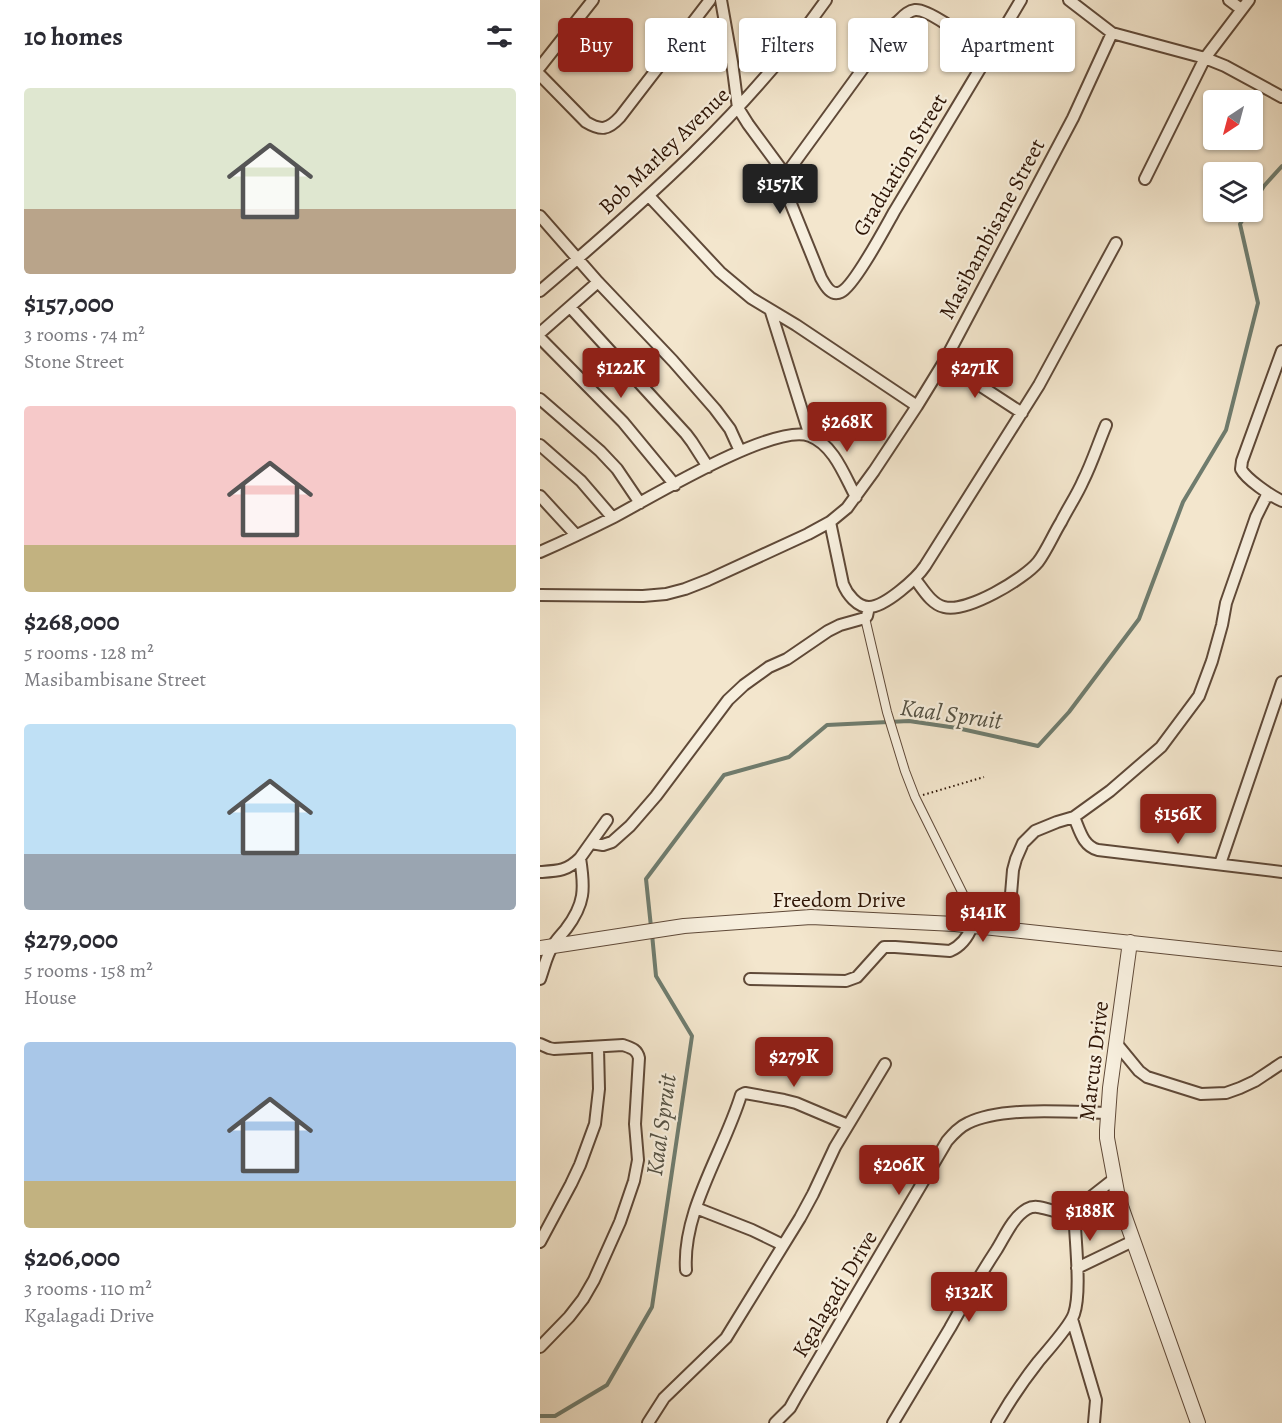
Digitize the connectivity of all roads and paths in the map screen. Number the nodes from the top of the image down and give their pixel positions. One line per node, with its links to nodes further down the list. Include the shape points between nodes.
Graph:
1 (593, 0): 14 (street)
2 (710, 0): 16 (street, via 620,117 607,128 586,122)
3 (721, 0): 18 (street)
4 (826, 0): 18 (street, Bob Marley Avenue)
5 (1021, 0): 10 (street, Graduation Street)
6 (1069, 0): 12 (street)
7 (1229, 0): 9 (street)
8 (1249, 0): 9 (street)
9 (1241, 9): 13 (street)
10 (1011, 18)
11 (940, 20): 19 (street, via 916,10 896,23)
12 (1112, 33): 13 (street); 32 (street, Masibambisane Street, via 1073,118)
13 (1205, 58): 17 (street); 20 (street)
14 (540, 67)
15 (979, 72): 19 (street, Graduation Street, via 850,285 841,292 828,289 821,278 789,199)
16 (540, 75)
17 (1282, 97)
18 (738, 108): 19 (street); 21 (street, Bob Marley Avenue)
19 (787, 177)
20 (1145, 179)
21 (649, 196): 24 (street, Bob Marley Avenue); 28 (street, via 731,283)
22 (540, 216): 24 (street)
23 (1116, 243): 35 (street)
24 (578, 258): 25 (street); 26 (street, Bob Marley Avenue)
25 (598, 282): 27 (street); 39 (street, via 715,409)
26 (540, 291)
27 (570, 307): 29 (street); 40 (street, via 686,434)
28 (771, 312): 34 (street); 37 (street)
29 (540, 333)
30 (540, 338): 41 (street, via 623,422)
31 (1282, 351): 43 (street, via 1241,465 1244,475)
32 (944, 362): 34 (street, Masibambisane Street); 35 (street)
33 (540, 399): 46 (street, via 617,469)
34 (917, 406): 44 (street, Masibambisane Street)
35 (1022, 413): 51 (street)
36 (1106, 425): 51 (street, via 1076,495 1032,568 977,602 950,608 933,601)
37 (810, 436): 39 (street, via 795,434); 44 (street, via 827,447)
38 (540, 445): 47 (street, via 581,481)
39 (740, 451): 40 (street)
40 (708, 467): 41 (street)
41 (675, 484): 46 (street)
42 (540, 496): 49 (street)
43 (1271, 496): 45 (street); 57 (street, via 1262,504 1247,542 1199,696 1154,753)
44 (856, 497): 48 (street, Masibambisane Street)
45 (1282, 501)
46 (640, 503): 47 (street)
47 (612, 517): 49 (street)
48 (830, 522): 52 (street, Masibambisane Street, via 708,580 666,594); 53 (street, via 845,591)
49 (576, 535): 50 (street)
50 (540, 552)
51 (915, 579): 53 (street)
52 (540, 594)
53 (867, 612): 56 (street, via 887,712); 59 (street, via 828,631 744,685 630,826 612,842)
54 (1282, 682): 61 (street)
55 (984, 777): 56 (path)
56 (915, 797): 64 (street, via 967,902)
57 (1074, 817): 61 (street, via 1084,840 1094,849); 65 (street, via 1035,831 1023,843 1013,870)
58 (607, 820): 59 (street)
59 (591, 843): 60 (street)
60 (580, 858): 62 (street, via 564,869); 67 (street, via 583,877 579,910 566,929)
61 (1220, 864): 63 (street)
62 (540, 872)
63 (1282, 872)
64 (974, 926): 65 (street, Freedom Drive); 67 (street, Freedom Drive, via 811,917 684,926); 70 (street, via 950,951 884,947 857,977 846,981)
65 (1008, 930): 66 (street, Freedom Drive)
66 (1130, 942): 68 (street, Freedom Drive); 71 (street, Marcus Drive)
67 (546, 946): 69 (street)
68 (1282, 959)
69 (540, 979)
70 (750, 979)
71 (1116, 1043): 74 (street, via 1147,1077 1201,1094 1240,1088); 76 (street, Marcus Drive)
72 (540, 1044): 73 (street, via 554,1049)
73 (598, 1048): 82 (street, via 595,1124 571,1184); 87 (street, via 623,1045 638,1052 637,1167 620,1222 594,1280 569,1317)
74 (1282, 1063)
75 (885, 1064): 77 (street)
76 (1108, 1113): 78 (street, Marcus Drive, via 1107,1138); 89 (street, Kgalagadi Drive, via 1006,1113 975,1120 955,1132 795,1399)
77 (848, 1125): 79 (street, via 784,1100 741,1095); 83 (street)
78 (1114, 1179): 80 (street); 81 (street, Marcus Drive)
79 (696, 1208): 83 (street); 85 (street, via 686,1243)
80 (1068, 1215): 84 (street, via 1074,1226); 90 (street, via 1034,1206 1022,1212)
81 (1133, 1241): 84 (street); 93 (street, Marcus Drive)
82 (540, 1242)
83 (783, 1245): 88 (street, via 726,1338 664,1398)
84 (1077, 1268): 86 (street)
85 (686, 1270)
86 (1072, 1319): 91 (street); 92 (street, via 1095,1400)
87 (540, 1347)
88 (648, 1423)
89 (775, 1423)
90 (893, 1423)
91 (997, 1423)
92 (1094, 1423)
93 (1198, 1423)

